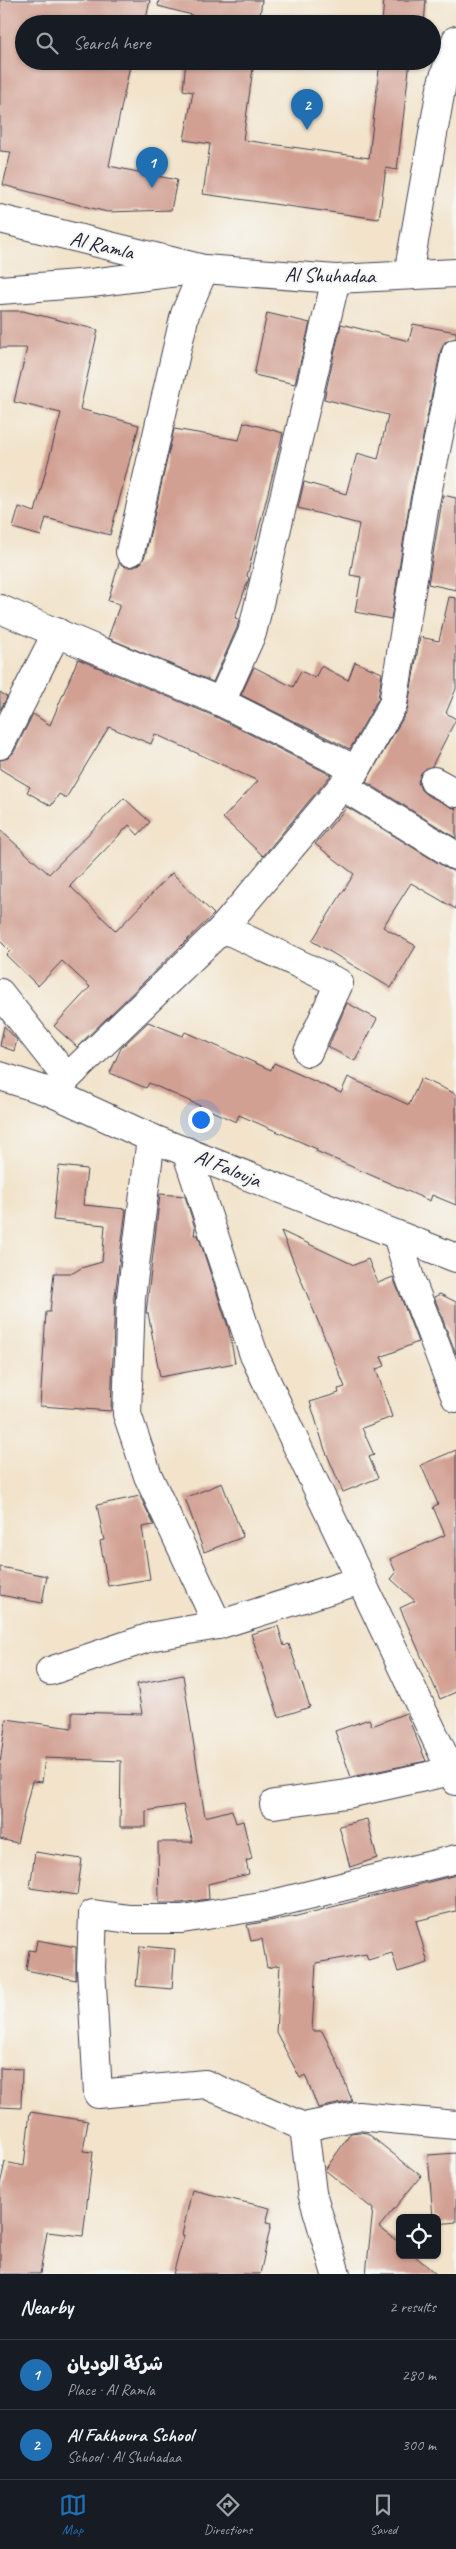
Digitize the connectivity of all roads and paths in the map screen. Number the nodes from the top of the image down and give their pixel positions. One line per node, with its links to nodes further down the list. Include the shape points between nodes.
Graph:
1 (456, 40): 5 (street, via 442,83)
2 (0, 219): 3 (street, Al Ramla)
3 (204, 269): 6 (street, Al Shuhadaa); 7 (street); 9 (street, via 185,314)
4 (456, 273): 5 (street, Al Shuhadaa)
5 (408, 275): 6 (street, Al Shuhadaa)
6 (336, 279): 12 (street, via 252,633)
7 (0, 290)
8 (456, 353): 14 (street, via 425,503 393,704)
9 (130, 552)
10 (0, 609): 11 (street)
11 (57, 632): 12 (street); 13 (street)
12 (222, 702): 14 (street)
13 (0, 745)
14 (350, 778): 15 (street); 16 (street)
15 (456, 856)
16 (222, 928): 18 (street, via 339,983); 20 (street)
17 (0, 993): 20 (street)
18 (308, 1052)
19 (0, 1076): 20 (street, Al Falouja)
20 (60, 1086): 21 (street, Al Falouja)
21 (151, 1138): 22 (street, Al Falouja); 27 (street, via 131,1297 127,1414 148,1476)
22 (186, 1151): 23 (street, Al Falouja); 26 (street, via 254,1355)
23 (397, 1235): 24 (street, Al Falouja); 25 (street)
24 (456, 1258)
25 (456, 1398)
26 (361, 1580): 27 (street); 29 (street)
27 (218, 1625): 28 (street, via 154,1636)
28 (50, 1671)
29 (454, 1776): 30 (street)
30 (274, 1804)
31 (456, 1858): 33 (street, via 268,1905 182,1919 129,1919 93,1914 91,1967 98,2094 205,2084)
32 (456, 2125): 33 (street, via 358,2116)
33 (304, 2127): 34 (street, via 312,2193)
34 (336, 2274)

